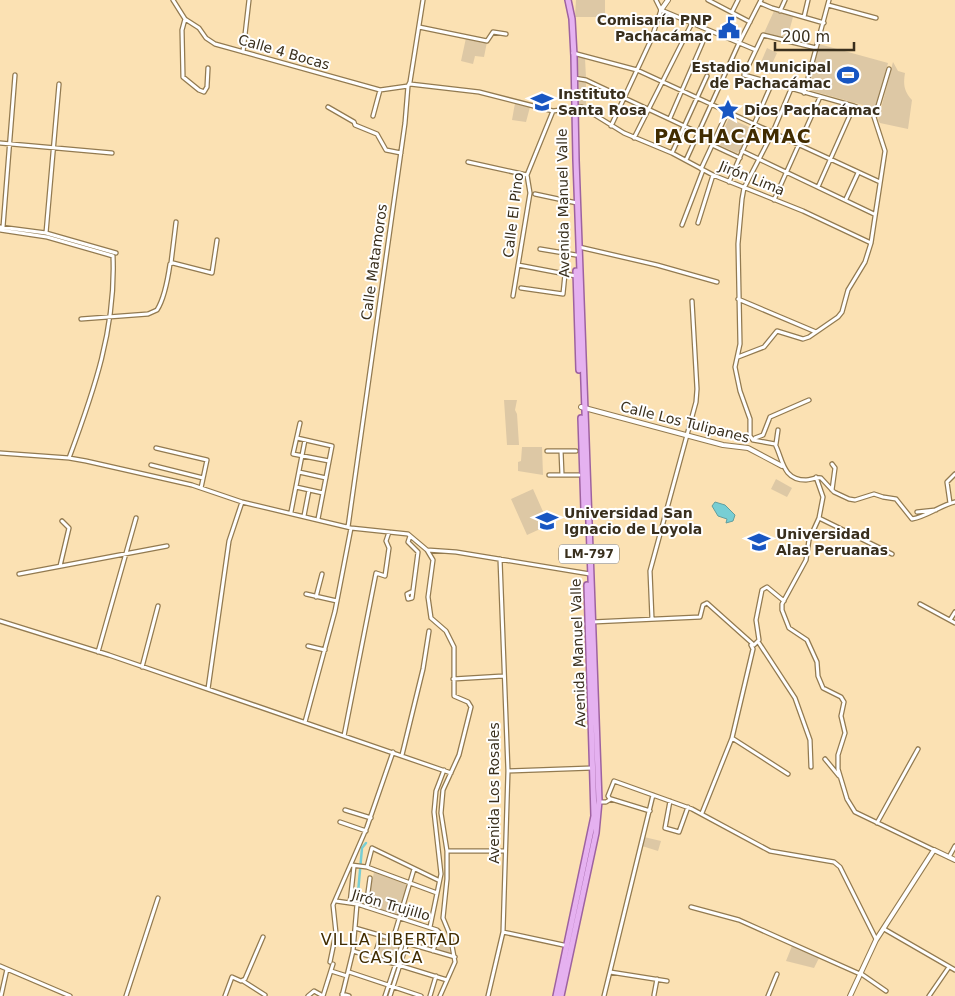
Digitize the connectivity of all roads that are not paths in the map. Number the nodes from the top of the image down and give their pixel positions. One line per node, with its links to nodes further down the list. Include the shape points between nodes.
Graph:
1 (173, 0): 19 (street, Calle 4 Bocas)
2 (249, 0): 29 (street)
3 (423, 0): 23 (street, Calle Matamoros)
4 (568, 0): 30 (main road, LM-797)
5 (656, 0): 14 (street)
6 (668, 0): 14 (street)
7 (708, 0): 16 (street)
8 (738, 0): 16 (street)
9 (785, 0): 15 (street)
10 (808, 0): 17 (street)
11 (829, 0): 13 (street)
12 (760, 1): 15 (street); 20 (street)
13 (828, 5): 18 (street); 22 (street)
14 (661, 10): 21 (street); 33 (street)
15 (780, 11): 17 (street)
16 (732, 12): 20 (street)
17 (804, 17): 22 (street)
18 (876, 18)
19 (185, 19): 29 (street, Calle 4 Bocas, via 215,44); 31 (street, via 182,30 183,77 204,92)
20 (750, 22): 26 (street)
21 (692, 23): 24 (street); 37 (street)
22 (824, 23): 27 (street)
23 (419, 27): 25 (street, via 487,41 493,32); 40 (street, Calle Matamoros)
24 (708, 30): 26 (street); 43 (street)
25 (506, 34)
26 (739, 43): 28 (street); 48 (street)
27 (816, 48): 28 (street, via 763,35); 44 (street)
28 (756, 50): 39 (street, via 745,75)
29 (243, 52): 42 (street, Calle 4 Bocas)
30 (574, 53): 33 (street); 36 (main road, Avenida Manuel Valle / LM-797)
31 (208, 68)
32 (889, 69): 56 (street)
33 (637, 70): 37 (street); 46 (street)
34 (15, 75): 66 (street)
35 (707, 76): 47 (street)
36 (573, 78): 46 (street, via 586,80); 51 (main road, Avenida Manuel Valle / LM-797)
37 (662, 82): 43 (street); 52 (street)
38 (59, 84): 69 (street)
39 (772, 84): 41 (street); 59 (street)
40 (408, 85): 42 (street, Calle 4 Bocas); 53 (street, Calle 4 Bocas, via 479,92); 72 (street, Calle Matamoros)
41 (791, 89): 44 (street); 62 (street)
42 (380, 90): 55 (street)
43 (681, 91): 47 (street); 57 (street)
44 (804, 93): 45 (street)
45 (820, 97): 49 (street); 68 (street)
46 (624, 98): 52 (street); 60 (street)
47 (696, 99): 48 (street); 58 (street)
48 (711, 106): 54 (street); 61 (street)
49 (854, 106): 56 (street); 77 (street)
50 (328, 107): 72 (street, via 355,125 377,134 386,150)
51 (574, 107): 53 (street, Calle 4 Bocas); 60 (street, Jirón Lima, via 585,108); 91 (main road, Avenida Manuel Valle / LM-797)
52 (648, 109): 57 (street); 63 (street)
53 (553, 111): 82 (street, Calle El Pino)
54 (727, 113): 59 (street); 64 (street)
55 (373, 116)
56 (875, 117): 85 (street, via 885,151)
57 (670, 118): 58 (street)
58 (684, 125): 61 (street); 73 (street)
59 (754, 125): 62 (street); 70 (street)
60 (611, 126): 63 (street, Jirón Lima)
61 (699, 132): 64 (street); 75 (street)
62 (772, 134): 68 (street); 76 (street)
63 (634, 138): 73 (street, Jirón Lima)
64 (714, 140): 67 (street)
65 (0, 143): 66 (street)
66 (9, 144): 69 (street); 96 (street)
67 (712, 145): 74 (street); 79 (street)
68 (800, 146): 77 (street); 81 (street)
69 (53, 148): 71 (street); 97 (street)
70 (742, 152): 74 (street); 76 (street)
71 (112, 153)
72 (401, 153): 161 (street, Calle Matamoros)
73 (672, 153): 75 (street, Jirón Lima)
74 (740, 158): 84 (street)
75 (686, 160): 79 (street, Jirón Lima)
76 (758, 160): 81 (street); 87 (street)
77 (830, 160): 80 (street); 86 (street)
78 (468, 162): 82 (street)
79 (702, 170): 83 (street, Jirón Lima); 95 (street)
80 (858, 172): 85 (street); 89 (street)
81 (787, 173): 86 (street); 90 (street)
82 (527, 175): 105 (street, Calle El Pino, via 530,193)
83 (713, 175): 84 (street, Jirón Lima); 94 (street)
84 (729, 182): 87 (street, Jirón Lima)
85 (880, 182): 92 (street)
86 (818, 187): 89 (street)
87 (744, 188): 90 (street, Jirón Lima); 111 (street, via 738,244)
88 (535, 194): 91 (street)
89 (846, 199): 92 (street)
90 (774, 200): 99 (street, Jirón Lima)
91 (576, 202): 100 (main road, Avenida Manuel Valle / LM-797); 103 (main road, Avenida Manuel Valle / LM-797)
92 (874, 214): 99 (street)
93 (176, 222): 104 (street)
94 (698, 223)
95 (682, 225)
96 (1, 228): 97 (street); 113 (street, via 47,236 113,255)
97 (46, 233): 102 (street)
98 (217, 240): 104 (street, via 212,273)
99 (871, 243): 115 (street, via 865,262 848,290 842,312)
100 (579, 247): 108 (street); 118 (main road, Avenida Manuel Valle / LM-797)
101 (540, 249): 103 (street)
102 (116, 253)
103 (576, 255): 107 (main road, Avenida Manuel Valle / LM-797)
104 (171, 263): 113 (street, via 158,310)
105 (518, 265): 106 (street); 110 (street, Calle El Pino)
106 (565, 274): 107 (street); 109 (street, via 562,294)
107 (576, 276): 118 (main road, Avenida Manuel Valle / LM-797)
108 (717, 282)
109 (521, 288)
110 (513, 296)
111 (738, 299): 115 (street); 116 (street)
112 (692, 301): 121 (street, via 697,389)
113 (110, 318): 114 (street); 132 (street, via 97,383)
114 (81, 319)
115 (816, 332): 116 (street, via 803,339 776,331 764,347)
116 (738, 357): 122 (street, via 735,371 750,419)
117 (810, 400): 122 (street, via 770,418 762,436)
118 (582, 408): 121 (street, Calle Los Tulipanes); 172 (main road, Avenida Manuel Valle / LM-797)
119 (300, 423): 123 (street)
120 (778, 430): 125 (street)
121 (688, 435): 136 (street, Calle Los Tulipanes, via 748,448); 181 (street, via 650,572)
122 (750, 436): 125 (street, via 753,440 771,441)
123 (296, 438): 124 (street); 131 (street, via 294,454)
124 (305, 440): 131 (street); 133 (street, via 332,446)
125 (776, 445): 136 (street)
126 (156, 448): 143 (street, via 207,460)
127 (561, 451): 128 (street); 129 (street); 140 (street)
128 (576, 451)
129 (547, 452)
130 (0, 453): 132 (street)
131 (302, 456): 133 (street); 137 (street)
132 (69, 458): 146 (street)
133 (329, 462): 144 (street)
134 (832, 464): 148 (street, via 835,470)
135 (151, 465): 143 (street)
136 (782, 466): 142 (street, via 789,474 803,479)
137 (299, 472): 144 (street); 145 (street)
138 (955, 474): 152 (street, via 947,482)
139 (549, 475): 140 (street)
140 (562, 475): 141 (street)
141 (579, 475)
142 (816, 477): 148 (street, via 827,482); 158 (street, via 823,497)
143 (204, 478): 146 (street)
144 (326, 478): 149 (street)
145 (296, 487): 147 (street); 154 (street)
146 (201, 488): 150 (street)
147 (309, 490): 149 (street); 156 (street)
148 (832, 490): 153 (street, via 853,500 874,494 897,499 912,519)
149 (323, 493): 159 (street)
150 (242, 502): 154 (street); 195 (street, via 229,541)
151 (955, 502): 152 (street)
152 (950, 503): 153 (street)
153 (937, 510): 155 (street)
154 (291, 512): 156 (street)
155 (917, 512)
156 (304, 516): 159 (street)
157 (136, 518): 166 (street)
158 (819, 518): 167 (street); 176 (street, via 809,540 806,560)
159 (318, 519): 161 (street)
160 (62, 521): 169 (street, via 69,528)
161 (349, 528): 162 (street); 177 (street, Calle Matamoros)
162 (389, 532): 163 (street); 197 (street, via 385,576 376,573)
163 (410, 536): 165 (street); 173 (street, via 408,542 418,552)
164 (167, 546): 166 (street)
165 (427, 550): 168 (street); 194 (street, via 433,565 427,592 430,609 432,618 452,640)
166 (126, 553): 169 (street); 191 (street)
167 (892, 554)
168 (500, 559): 172 (street); 193 (street, Avenida Los Rosales)
169 (60, 566): 170 (street)
170 (18, 574)
171 (322, 574): 175 (street)
172 (588, 574): 184 (main road, Avenida Manuel Valle / LM-797)
173 (411, 592)
174 (306, 594): 175 (street)
175 (316, 597): 177 (street)
176 (784, 601): 187 (street, via 767,587 762,590 756,620); 209 (street, via 782,610 789,628 806,640 817,662 819,683 844,702 841,716 845,733 838,755)
177 (337, 602): 190 (street, Calle Matamoros)
178 (920, 604): 182 (street)
179 (158, 606): 192 (street)
180 (955, 612): 182 (street)
181 (652, 619): 184 (street); 188 (street, via 700,617 702,606 709,604)
182 (950, 620): 185 (street)
183 (0, 621): 191 (street)
184 (590, 622): 204 (main road, Avenida Manuel Valle / LM-797)
185 (955, 623)
186 (429, 631): 201 (street)
187 (759, 643): 188 (street); 203 (street, via 795,698 810,740)
188 (751, 644): 198 (street, via 753,649)
189 (308, 646): 190 (street)
190 (325, 650): 196 (street, Calle Matamoros)
191 (98, 652): 192 (street)
192 (142, 667): 195 (street)
193 (503, 676): 194 (street); 206 (street, Avenida Los Rosales)
194 (453, 679): 207 (street, via 454,696 468,702 471,707 460,752)
195 (208, 689): 196 (street)
196 (304, 722): 197 (street)
197 (344, 736): 200 (street)
198 (732, 738): 208 (street); 217 (street)
199 (918, 749): 220 (street)
200 (393, 752): 201 (street); 218 (street)
201 (402, 755): 205 (street)
202 (825, 759): 209 (street)
203 (811, 767)
204 (595, 768): 206 (street); 213 (main road, Avenida Manuel Valle / LM-797); 251 (main road, Avenida Manuel Valle / LM-797, via 592,830)
205 (444, 770): 207 (street); 232 (street, via 436,791 434,812 440,850 441,874)
206 (508, 771): 225 (street, Avenida Los Rosales)
207 (450, 773): 224 (street, via 443,790 441,812)
208 (788, 774)
209 (841, 781): 220 (street, via 855,812)
210 (653, 795): 211 (street, via 614,781); 212 (street); 216 (street)
211 (610, 798): 213 (street); 216 (street)
212 (670, 801): 214 (street); 214 (street, via 665,828 679,832)
213 (599, 802): 251 (main road, Avenida Manuel Valle / LM-797, via 596,833)
214 (688, 807): 217 (street)
215 (345, 810): 218 (street)
216 (650, 811): 262 (street)
217 (702, 813): 249 (street, via 770,851 834,862 840,867)
218 (371, 818): 221 (street)
219 (340, 822): 221 (street)
220 (877, 823): 223 (street)
221 (366, 831): 228 (street)
222 (955, 846): 226 (street)
223 (934, 850): 226 (street); 244 (street)
224 (447, 851): 225 (street); 255 (street, via 448,878 443,918)
225 (505, 851): 245 (street, Avenida Los Rosales)
226 (948, 857): 227 (street)
227 (955, 860)
228 (352, 866): 229 (street); 236 (street); 237 (street)
229 (366, 867): 230 (street, via 372,848); 233 (street)
230 (414, 869): 232 (street); 233 (street)
231 (370, 878): 239 (street)
232 (438, 880): 234 (street)
233 (410, 884): 234 (street); 241 (street)
234 (437, 893): 242 (street)
235 (158, 898): 278 (street)
236 (336, 901): 237 (street, Jirón Trujillo); 261 (street, via 332,911 336,933)
237 (350, 903): 238 (street, Jirón Trujillo)
238 (356, 904): 239 (street, Jirón Trujillo); 243 (street)
239 (366, 907): 241 (street, Jirón Trujillo)
240 (691, 907): 265 (street, via 739,920)
241 (399, 918): 242 (street, Jirón Trujillo); 248 (street)
242 (430, 927): 253 (street, Jirón Trujillo, via 439,932)
243 (354, 928): 246 (street); 252 (street)
244 (884, 929): 249 (street); 258 (street)
245 (502, 932): 251 (street); 288 (street, Avenida Los Rosales)
246 (381, 936): 248 (street); 254 (street)
247 (263, 937): 269 (street)
248 (393, 939): 250 (street)
249 (876, 940): 265 (street)
250 (405, 943): 253 (street); 256 (street)
251 (569, 947): 289 (main road, Avenida Manuel Valle / LM-797); 290 (main road, Avenida Manuel Valle / LM-797)
252 (353, 951): 254 (street); 263 (street)
253 (433, 951): 255 (street)
254 (374, 957): 256 (street)
255 (454, 957): 268 (street)
256 (398, 964): 266 (street); 271 (street)
257 (0, 966): 259 (street)
258 (949, 967): 260 (street); 294 (street)
259 (8, 969): 276 (street); 277 (street)
260 (955, 970)
261 (331, 971): 263 (street); 281 (street)
262 (610, 972): 267 (street); 291 (street)
263 (348, 974): 271 (street); 274 (street)
264 (777, 974): 292 (street)
265 (860, 974): 272 (street); 293 (street)
266 (436, 976): 268 (street); 286 (street)
267 (657, 979): 270 (street); 275 (street)
268 (447, 980): 287 (street)
269 (242, 981): 273 (street); 279 (street, via 232,977)
270 (667, 981)
271 (391, 986): 283 (street); 284 (street); 285 (street)
272 (886, 991)
273 (265, 995)
274 (342, 995): 282 (street)
275 (654, 995)
276 (1, 996)
277 (70, 996)
278 (126, 996)
279 (225, 996)
280 (308, 996): 281 (street, via 314,991)
281 (321, 996)
282 (349, 996)
283 (385, 996)
284 (390, 996)
285 (421, 996)
286 (430, 996)
287 (440, 996)
288 (488, 996)
289 (556, 996)
290 (561, 996)
291 (604, 996)
292 (768, 996)
293 (850, 996)
294 (929, 996)

